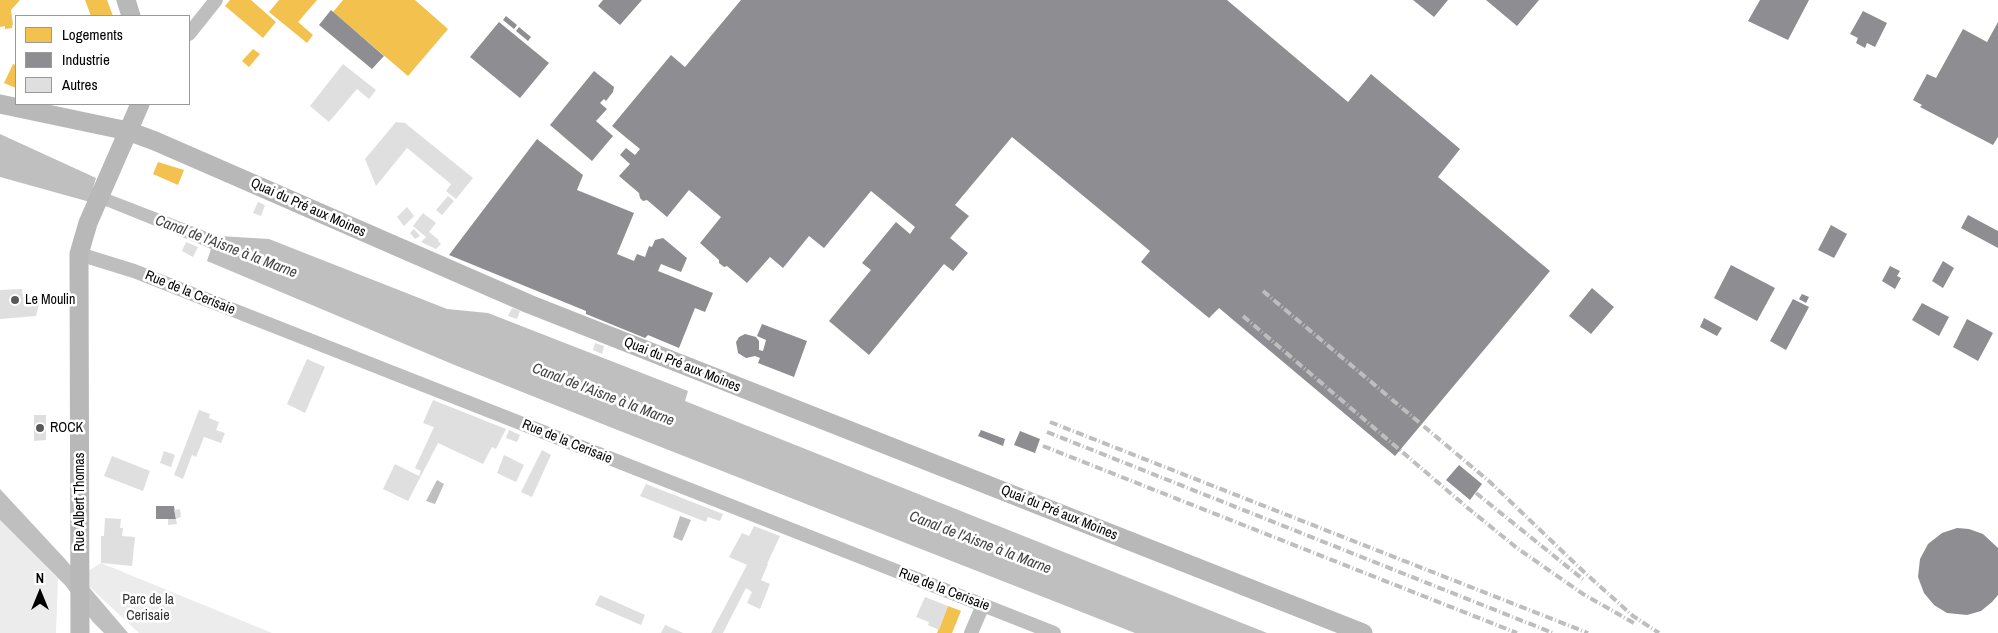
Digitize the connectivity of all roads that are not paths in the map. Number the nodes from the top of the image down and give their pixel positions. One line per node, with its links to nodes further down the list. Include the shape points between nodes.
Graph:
1 (126, 0): 3 (street)
2 (216, 0): 4 (street)
3 (131, 15)
4 (190, 33)
5 (0, 104): 7 (street, Quai du Pré aux Moines)
6 (140, 105): 7 (street)
7 (128, 131): 8 (street, Rue Albert Thomas, via 88,223); 13 (street, Quai du Pré aux Moines, via 529,304)
8 (79, 254): 9 (street, Rue de la Cerisaie, via 144,274); 10 (street, Rue Albert Thomas)
9 (983, 605): 11 (street); 12 (street, Rue de la Cerisaie)
10 (80, 633)
11 (971, 633)
12 (1054, 633)
13 (1363, 633)

